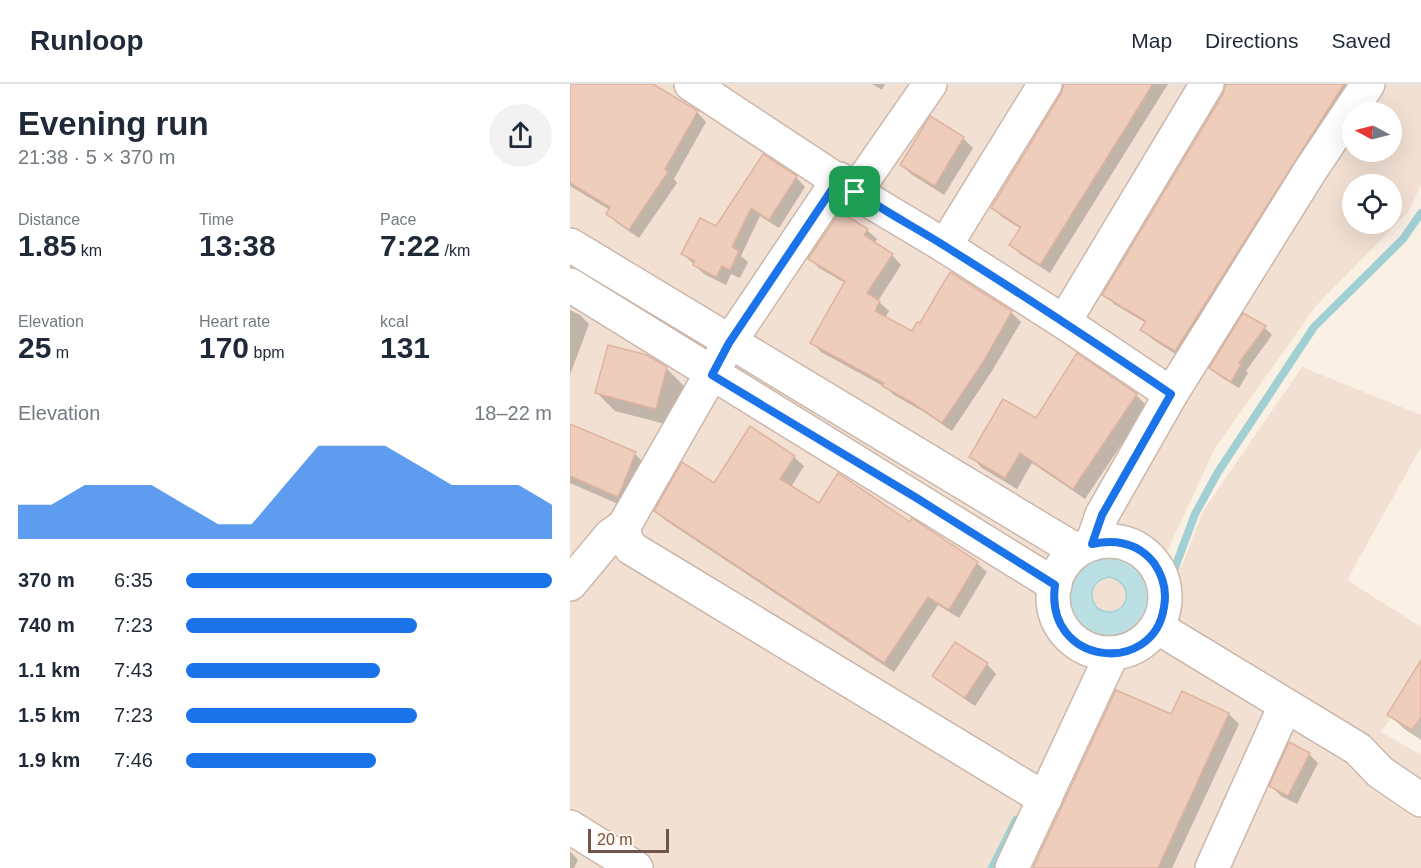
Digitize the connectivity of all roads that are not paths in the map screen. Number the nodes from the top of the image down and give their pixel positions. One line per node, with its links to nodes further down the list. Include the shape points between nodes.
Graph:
1 (691, 84): 6 (street)
2 (930, 84): 6 (street)
3 (1045, 84): 8 (street)
4 (1207, 84): 10 (street)
5 (1368, 84): 13 (street)
6 (847, 186): 8 (street); 11 (street)
7 (570, 245): 11 (street)
8 (945, 246): 10 (street)
9 (570, 285): 12 (street)
10 (1064, 322): 13 (street)
11 (729, 343): 12 (street); 14 (street)
12 (712, 375): 15 (street); 16 (street)
13 (1171, 394): 17 (street)
14 (936, 465): 15 (street); 17 (street)
15 (915, 497): 19 (street)
16 (624, 525): 18 (street); 25 (street, via 631,548)
17 (1084, 547): 19 (street, via 1063,566); 20 (street, via 1122,542 1148,557 1158,569 1166,598)
18 (570, 584)
19 (1055, 585): 21 (street, via 1055,610 1066,634 1087,649)
20 (1157, 627): 21 (street, via 1145,641); 22 (street)
21 (1112, 654): 25 (street)
22 (1285, 706): 23 (street); 31 (street)
23 (1358, 749): 24 (street, via 1389,753); 26 (street, via 1380,772)
24 (1421, 771)
25 (1045, 799): 30 (street)
26 (1421, 800)
27 (570, 827): 28 (street)
28 (598, 858): 29 (street)
29 (636, 868)
30 (1012, 868)
31 (1212, 868)

